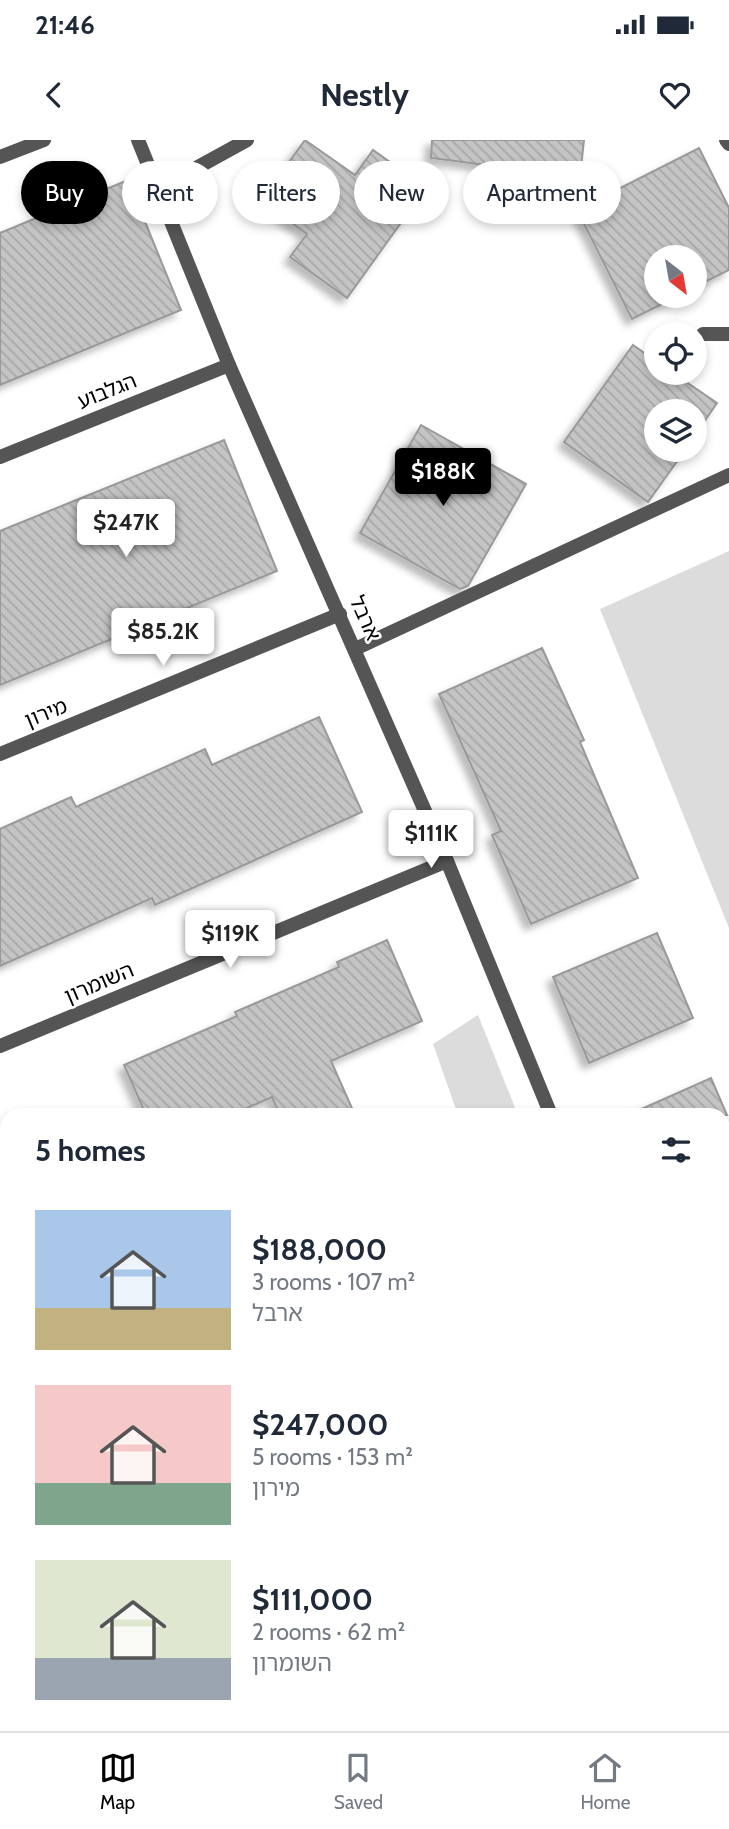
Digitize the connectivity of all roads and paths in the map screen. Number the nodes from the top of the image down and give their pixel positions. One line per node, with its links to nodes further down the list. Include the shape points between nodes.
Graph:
1 (44, 140): 6 (street)
2 (138, 140): 7 (street, ארבל)
3 (247, 140): 8 (street)
4 (726, 140): 5 (street)
5 (729, 144)
6 (0, 157)
7 (147, 161)
8 (209, 161)
9 (172, 224): 12 (street, ארבל)
10 (707, 334): 11 (street)
11 (729, 334)
12 (229, 365): 13 (street, הגלבוע); 15 (street, ארבל)
13 (0, 457)
14 (729, 475): 16 (street)
15 (340, 614): 16 (street, ארבל); 17 (street, מירון)
16 (355, 649): 18 (street, ארבל)
17 (0, 754)
18 (447, 861): 19 (street, השומרון); 20 (street, ארבל)
19 (0, 1046)
20 (548, 1108)

